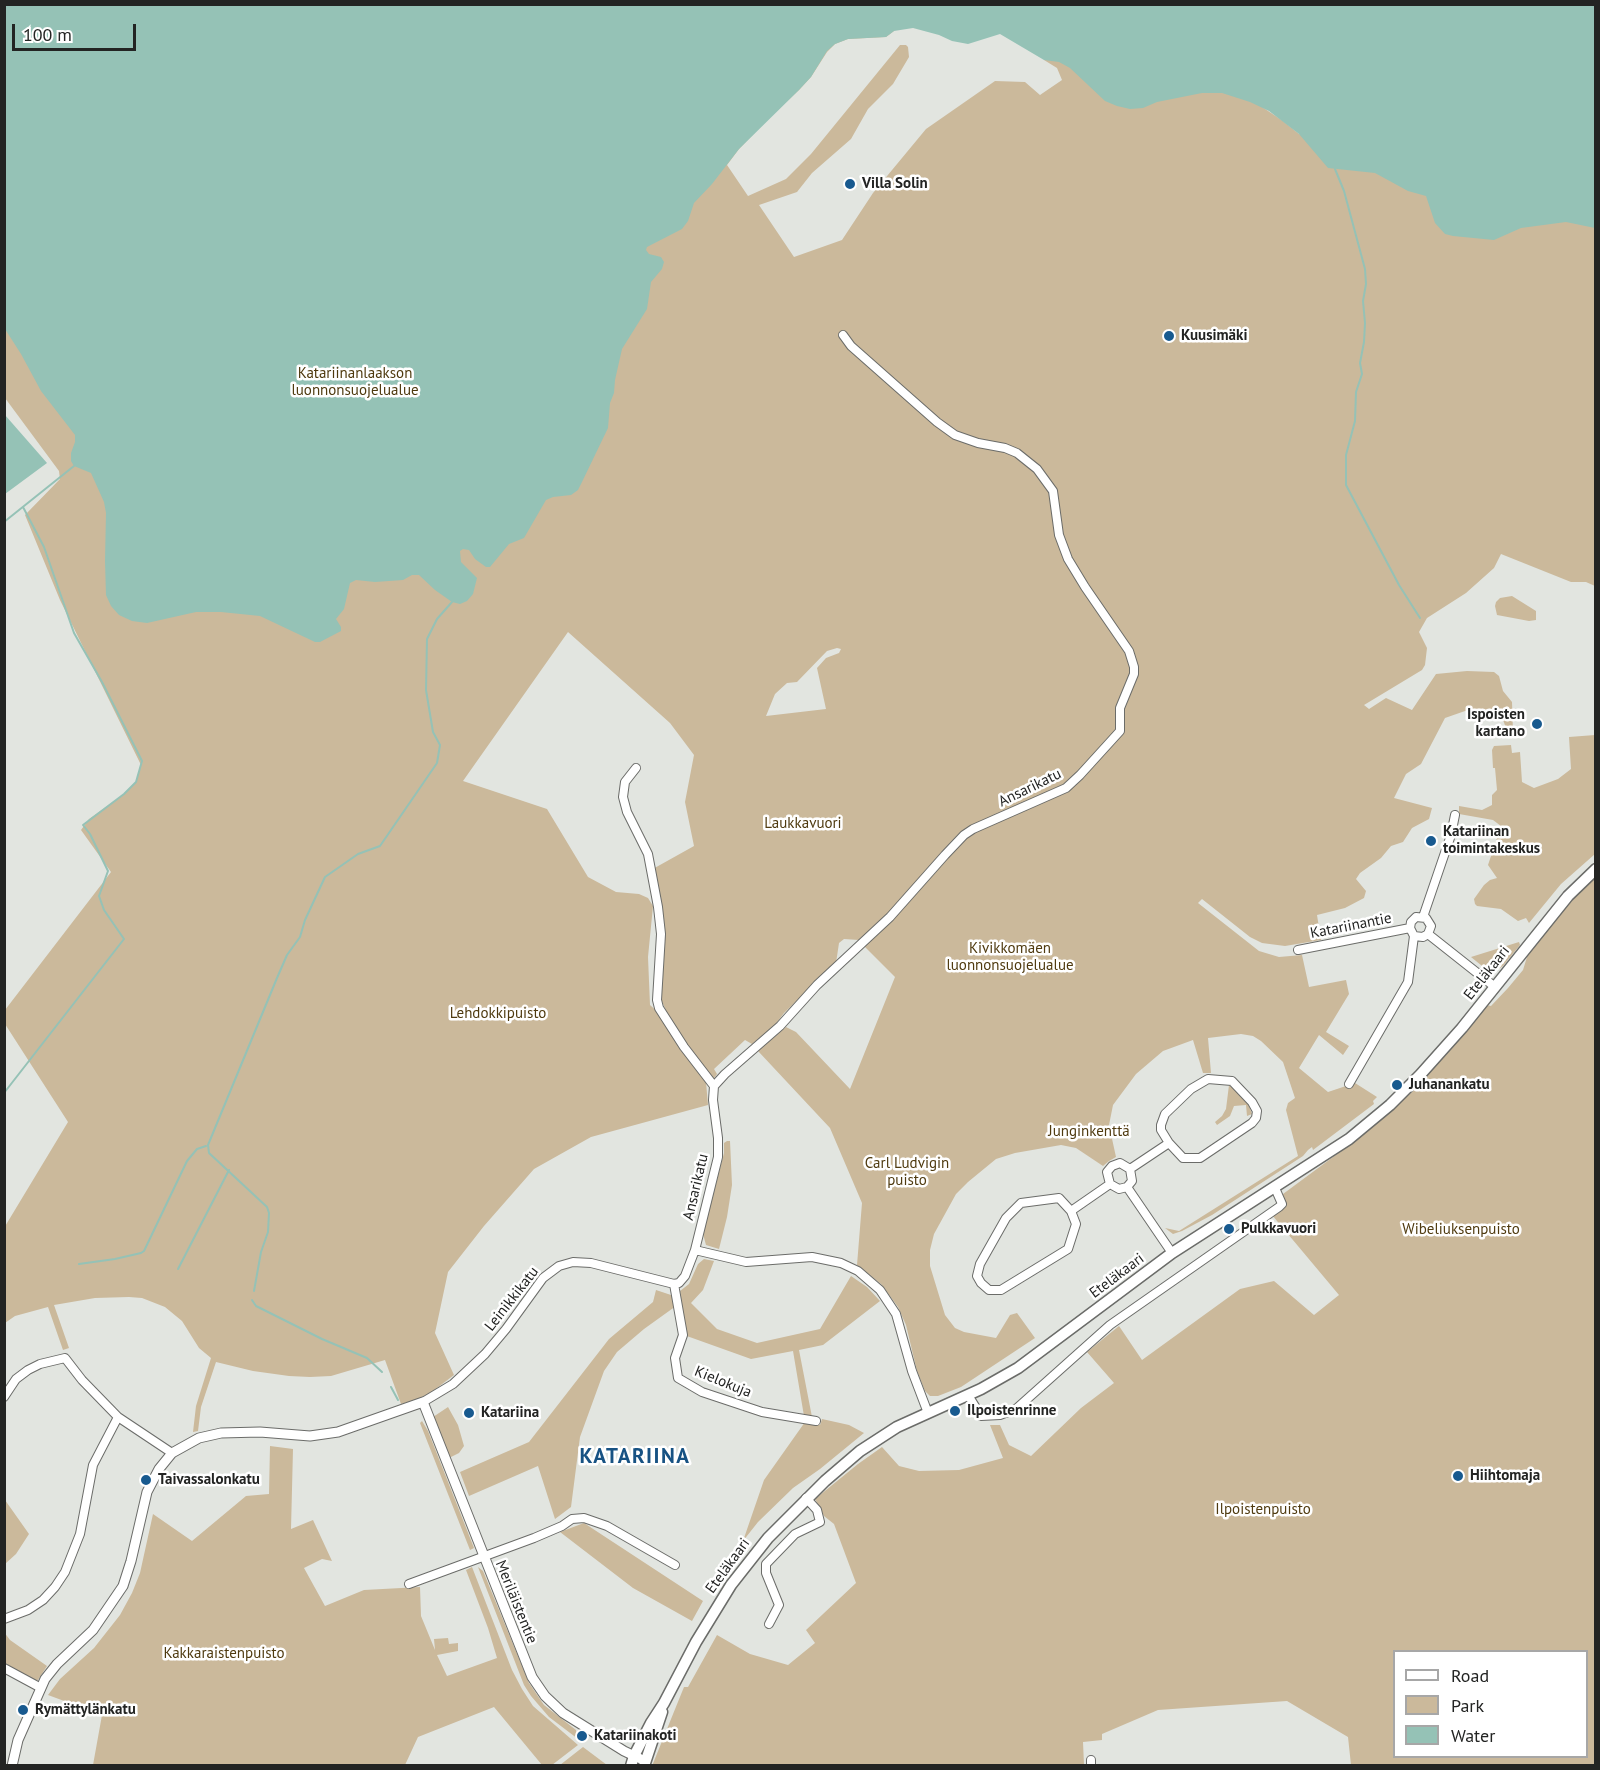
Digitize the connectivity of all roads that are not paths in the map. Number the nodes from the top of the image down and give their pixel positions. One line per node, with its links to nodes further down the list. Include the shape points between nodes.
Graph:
1 (843, 335): 11 (street, Ansarikatu, via 955,435 1017,453 1037,470 1053,490 1059,535 1068,558 1129,651 1134,674 1120,708 1120,731 1080,775 1066,788 964,836 890,917)
2 (636, 768): 11 (street, via 625,782 623,797 648,854 658,907 661,934 657,1000 684,1047)
3 (1455, 814): 5 (street)
4 (1596, 869): 9 (main road, Eteläkaari, via 1568,896)
5 (1423, 917): 6 (street, via 1413,919); 7 (street, via 1431,926)
6 (1412, 932): 7 (street, via 1420,938); 8 (street, Katariinantie); 10 (street, via 1408,982)
7 (1428, 934): 9 (street)
8 (1298, 950)
9 (1495, 987): 16 (main road, Eteläkaari, via 1436,1058 1390,1105 1349,1139)
10 (1349, 1084)
11 (714, 1086): 18 (street, Ansarikatu, via 718,1151)
12 (1169, 1143): 12 (street, via 1161,1130 1165,1114 1208,1078 1232,1081 1255,1106 1256,1118 1252,1123 1203,1157 1183,1158); 13 (street)
13 (1130, 1169): 14 (street, via 1124,1164 1112,1166 1107,1172); 15 (street, via 1132,1180)
14 (1110, 1184): 15 (street); 17 (street)
15 (1127, 1187): 19 (street)
16 (1275, 1188): 19 (main road, Eteläkaari); 21 (street, via 1282,1204 1279,1207 1110,1326 1016,1409 981,1416)
17 (1071, 1211): 17 (street, via 1076,1224 1068,1249 1001,1290 989,1290 981,1283 977,1276 980,1264 1016,1206 1055,1197)
18 (694, 1250): 20 (street, Ansarikatu, via 685,1276); 24 (street, via 746,1262 812,1257 858,1271 880,1290 896,1314)
19 (1173, 1253): 21 (main road, Eteläkaari, via 1028,1361)
20 (674, 1284): 23 (street, Leinikkikatu, via 591,1263 559,1266 543,1278 485,1354 453,1384); 26 (street, Kielokuja, via 682,1335 675,1358 678,1378 702,1392 762,1412)
21 (968, 1395): 24 (main road, Eteläkaari)
22 (4, 1397): 25 (street, via 28,1370 65,1358)
23 (423, 1402): 27 (street, via 338,1432 310,1436 221,1433 199,1438); 29 (street, Meriläistentie)
24 (928, 1413): 28 (main road, Eteläkaari, via 860,1451)
25 (118, 1417): 27 (street); 32 (street, via 93,1465 80,1534 65,1572 43,1600)
26 (816, 1421)
27 (172, 1453): 35 (street, via 147,1492 123,1586 82,1642 57,1664)
28 (806, 1498): 33 (street, via 818,1510 820,1522 795,1534 766,1564 780,1605); 36 (main road, Eteläkaari, via 735,1579)
29 (483, 1558): 30 (street, via 572,1519 584,1518 607,1526); 31 (street); 37 (street, Meriläistentie, via 523,1660 545,1696)
30 (675, 1565)
31 (409, 1584)
32 (4, 1619)
33 (769, 1624)
34 (4, 1668): 35 (street)
35 (41, 1688): 39 (street, via 18,1740)
36 (664, 1703): 37 (main road, Eteläkaari); 38 (main road, Eteläkaari)
37 (633, 1761): 38 (street, Meriläistentie)
38 (645, 1763)
39 (12, 1766)

